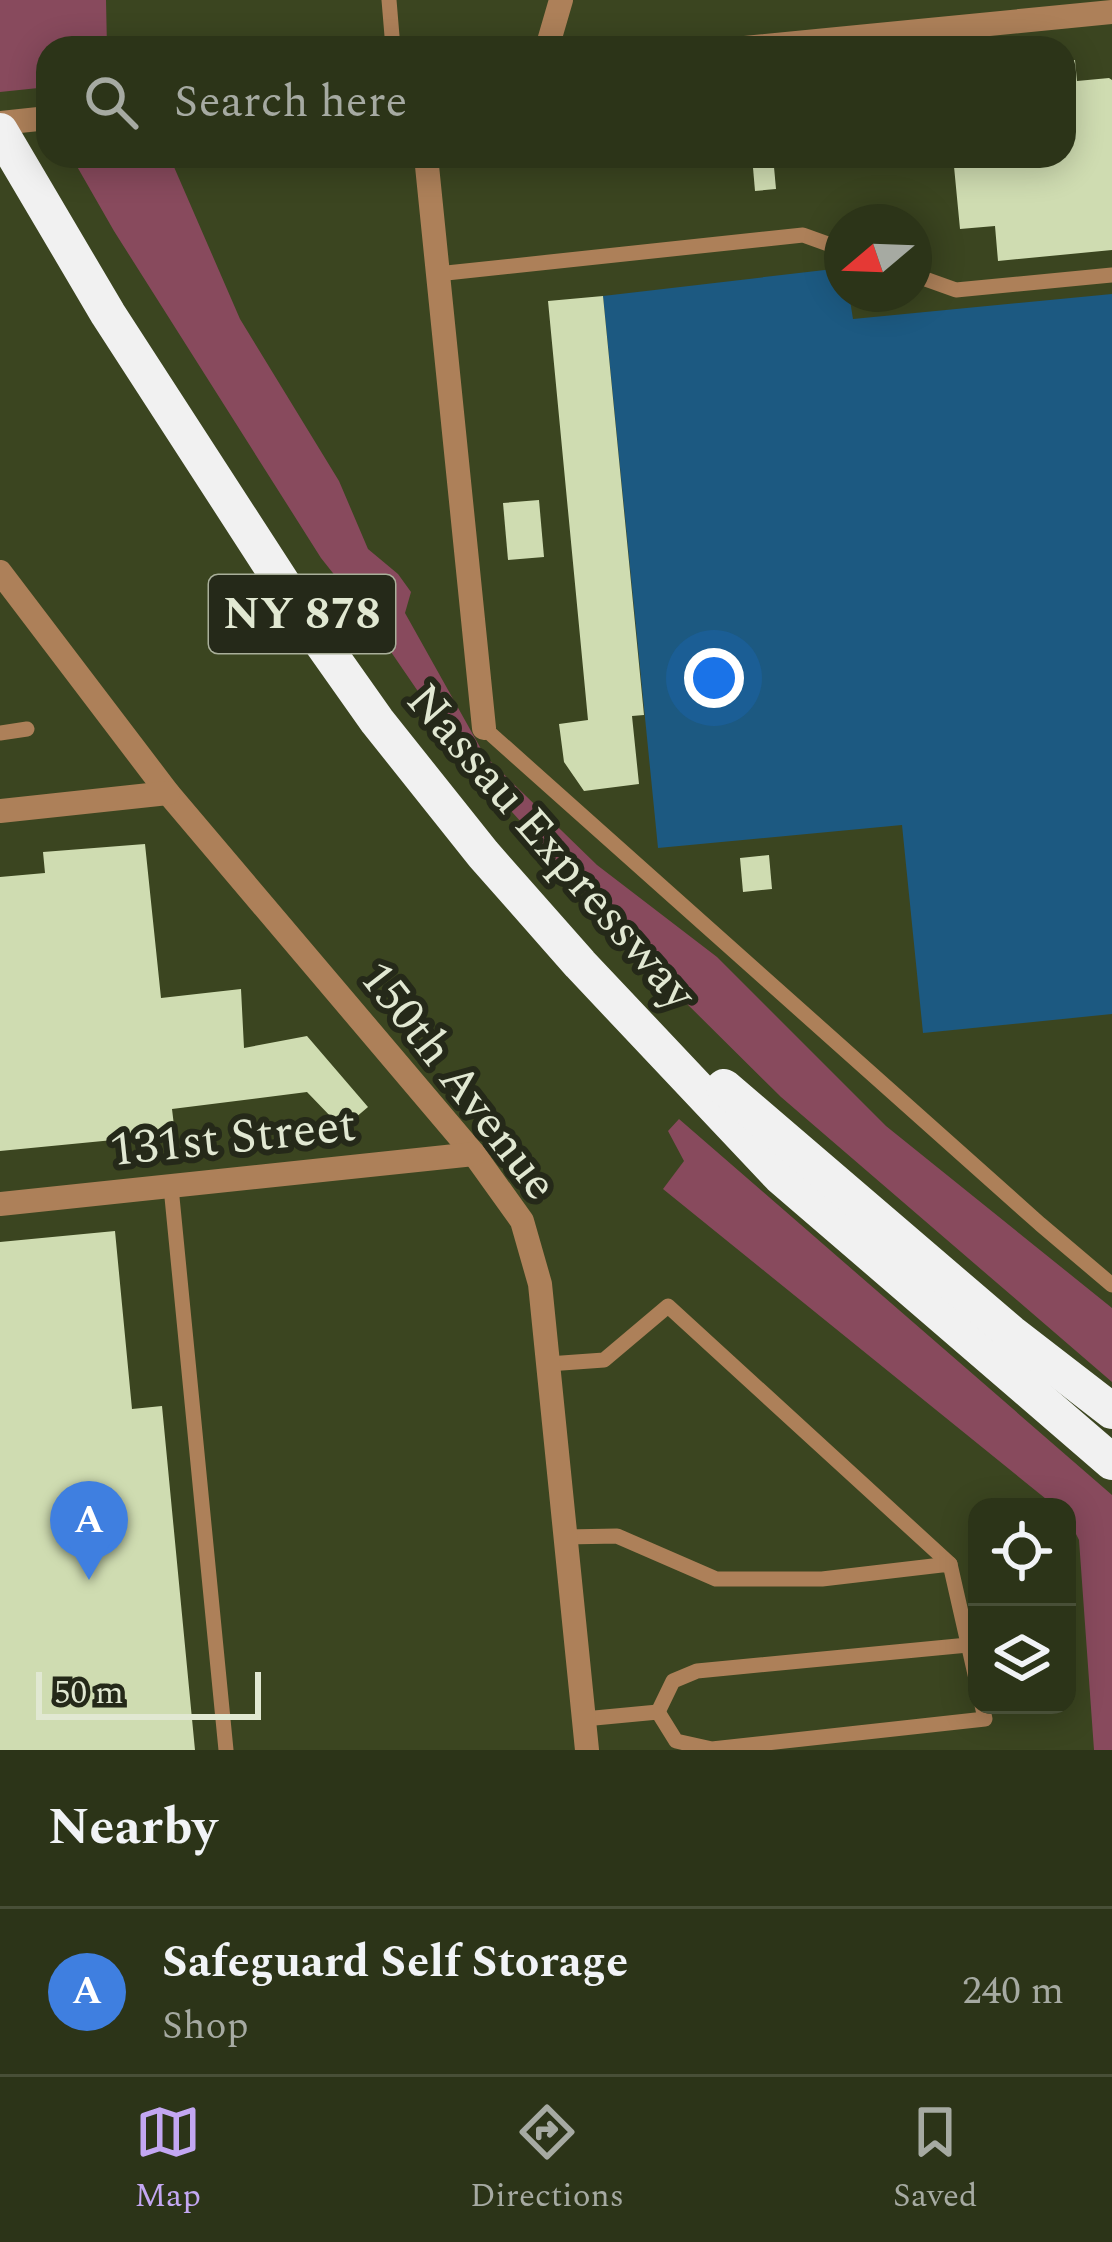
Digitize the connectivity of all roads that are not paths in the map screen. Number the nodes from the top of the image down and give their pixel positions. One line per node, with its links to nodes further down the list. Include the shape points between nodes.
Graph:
1 (389, 0): 4 (lane)
2 (560, 0): 5 (street)
3 (1112, 12): 6 (street)
4 (392, 36)
5 (550, 36)
6 (867, 36)
7 (36, 120): 8 (street)
8 (0, 127): 20 (highway, Nassau Expressway / NY 878, via 160,397 312,629 447,810)
9 (427, 168): 11 (street)
10 (824, 243): 11 (lane, via 803,236)
11 (437, 274): 15 (street)
12 (1112, 275): 13 (lane, via 956,290)
13 (932, 281)
14 (0, 572): 18 (street, 150th Avenue)
15 (484, 728): 24 (lane)
16 (27, 729): 17 (lane)
17 (0, 733)
18 (168, 793): 19 (street); 21 (street, 150th Avenue)
19 (0, 812)
20 (580, 964): 26 (highway); 27 (highway, Nassau Expressway / NY 878, via 780,1176)
21 (474, 1154): 22 (street, 131st Street); 25 (street, 150th Avenue, via 522,1221 540,1284)
22 (171, 1187): 23 (street, 131st Street); 34 (lane)
23 (0, 1204)
24 (1112, 1285)
25 (548, 1364): 28 (street, 150th Avenue); 29 (lane, via 604,1360 668,1306)
26 (1112, 1412)
27 (1112, 1462)
28 (566, 1537): 29 (lane, via 617,1536 716,1579 822,1579); 33 (street, 150th Avenue)
29 (950, 1564): 30 (lane)
30 (968, 1645): 31 (lane, via 697,1670 674,1681)
31 (658, 1712): 32 (lane, via 676,1741 712,1748); 33 (lane)
32 (985, 1714)
33 (584, 1719): 35 (street, 150th Avenue)
34 (226, 1750)
35 (587, 1750)

